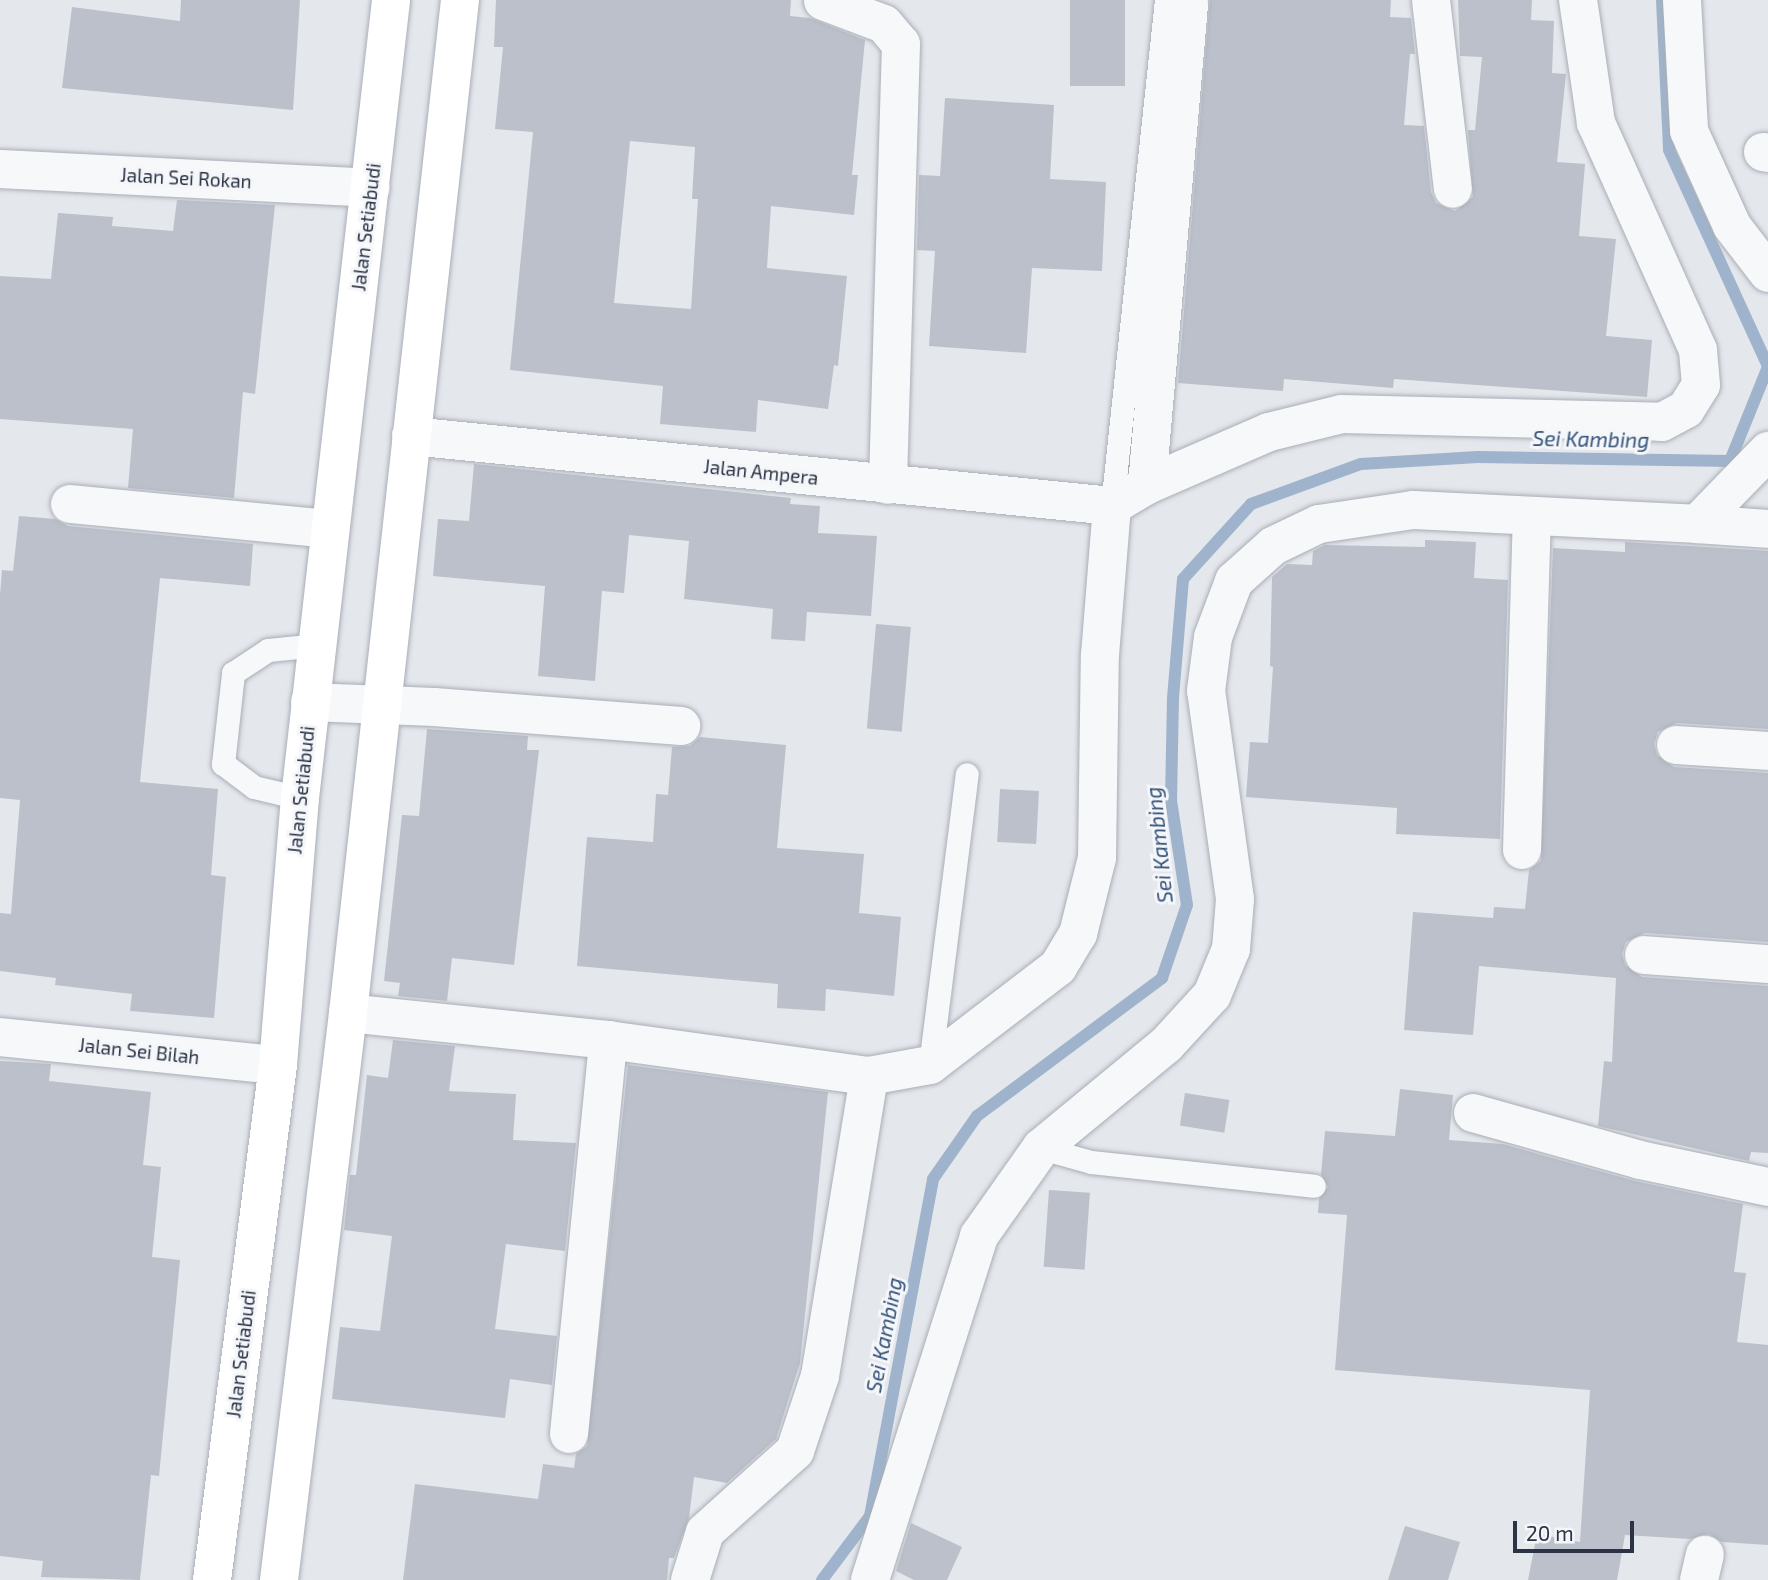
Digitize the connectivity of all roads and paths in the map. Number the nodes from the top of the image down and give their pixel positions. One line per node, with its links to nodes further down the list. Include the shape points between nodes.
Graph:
1 (391, 0): 9 (main road, Jalan Setiabudi)
2 (460, 0): 12 (main road)
3 (1431, 0): 10 (street)
4 (1578, 0): 15 (street, via 1596,123 1698,350 1701,385 1686,409 1662,422 1342,414 1269,432)
5 (1682, 0): 11 (street, via 1689,131 1732,226)
6 (823, 1): 14 (street, via 884,24 901,44)
7 (1178, 1): 15 (street); 17 (lane)
8 (0, 169): 9 (street, Jalan Sei Rokan)
9 (371, 188): 20 (main road, Jalan Setiabudi)
10 (1453, 189)
11 (1768, 273)
12 (411, 436): 14 (street, Jalan Ampera); 24 (main road)
13 (1768, 451): 19 (street)
14 (888, 485): 17 (street, Jalan Ampera)
15 (1147, 485): 17 (street)
16 (70, 504): 20 (street)
17 (1112, 506): 37 (street, via 1100,655 1097,858 1078,934 1058,967)
18 (1532, 517): 19 (street); 30 (street); 40 (street, via 1413,510 1319,524 1273,546 1234,581 1213,637 1206,691 1235,899 1231,949 1212,995 1166,1045)
19 (1697, 524): 21 (street)
20 (330, 529): 22 (main road, Jalan Setiabudi)
21 (1768, 529)
22 (318, 645): 23 (main road, Jalan Setiabudi); 29 (lane, via 268,650 233,673 223,764 254,787)
23 (310, 702): 24 (street); 29 (main road, Jalan Setiabudi)
24 (380, 703): 25 (street); 33 (main road)
25 (681, 726)
26 (1676, 745): 27 (street)
27 (1768, 751)
28 (967, 774): 37 (lane)
29 (300, 798): 36 (main road, Jalan Setiabudi)
30 (1522, 850)
31 (1644, 956): 32 (street)
32 (1768, 964)
33 (348, 1013): 35 (street); 45 (main road)
34 (0, 1037): 36 (street, Jalan Sei Bilah)
35 (608, 1040): 38 (street); 43 (street)
36 (278, 1065): 44 (main road, Jalan Setiabudi)
37 (930, 1065): 38 (street)
38 (869, 1076): 46 (street, via 820,1376 795,1451 705,1532)
39 (1473, 1112): 42 (street, via 1640,1160)
40 (1041, 1148): 41 (lane, via 1091,1162); 47 (street, via 979,1237)
41 (1314, 1186)
42 (1768, 1187)
43 (569, 1434)
44 (212, 1580)
45 (279, 1580)
46 (690, 1580)
47 (870, 1580)

